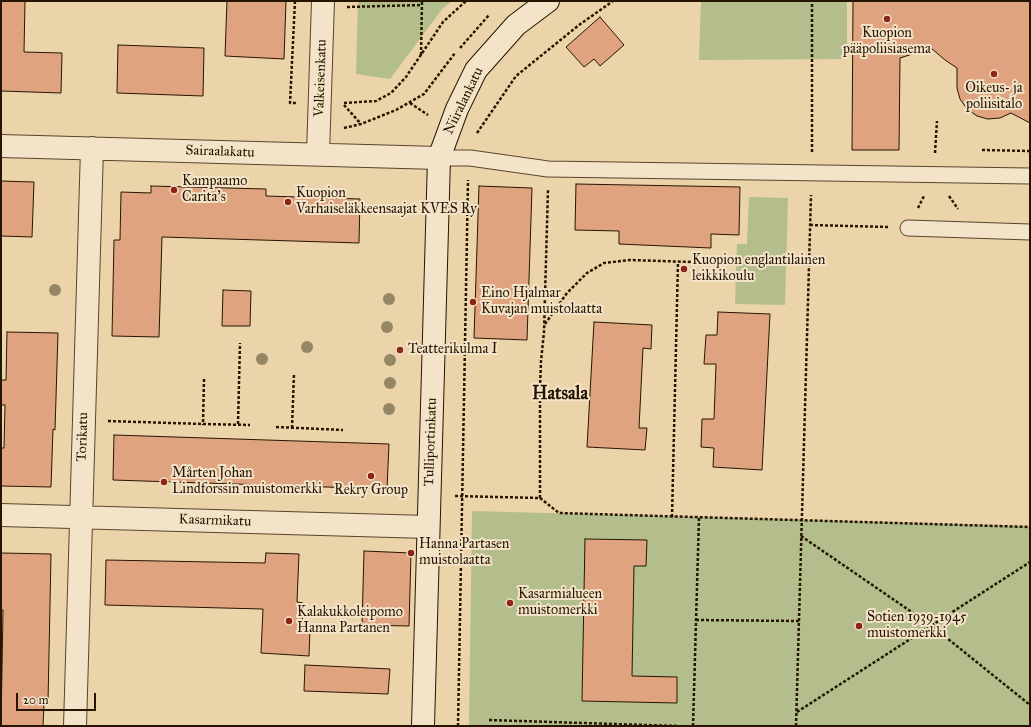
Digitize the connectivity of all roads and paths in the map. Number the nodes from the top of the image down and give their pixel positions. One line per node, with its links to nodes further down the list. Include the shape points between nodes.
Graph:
1 (295, 1): 12 (path)
2 (323, 1): 15 (street, Valkeisenkatu)
3 (422, 1): 8 (path)
4 (466, 1): 10 (path, via 443,22)
5 (548, 1): 20 (street, Niiralankatu, via 516,24 476,70 457,109)
6 (613, 1): 21 (path, via 516,76 472,140)
7 (812, 1): 23 (path)
8 (422, 5): 9 (path); 10 (path)
9 (346, 7)
10 (421, 56): 11 (path)
11 (399, 85)
12 (290, 103)
13 (429, 115): 15 (path, via 410,103)
14 (937, 121): 24 (path)
15 (319, 144): 17 (street, Sairaalakatu); 20 (street, Sairaalakatu)
16 (1, 146): 17 (street, Sairaalakatu)
17 (92, 148): 46 (street, Torikatu)
18 (982, 150): 19 (path)
19 (1030, 151)
20 (439, 158): 21 (lane); 50 (street, Tulliportinkatu)
21 (470, 158): 22 (lane); 43 (path)
22 (548, 169): 23 (lane); 32 (path)
23 (811, 173): 24 (lane); 26 (path)
24 (934, 174): 25 (lane); 27 (path); 28 (path)
25 (1030, 176)
26 (810, 225): 27 (path); 49 (path)
27 (908, 228): 28 (lane)
28 (972, 230): 29 (lane)
29 (1030, 232)
30 (678, 262): 31 (path); 32 (path, via 630,260 604,263 587,272); 47 (path)
31 (723, 263)
32 (544, 325): 44 (path, via 540,389)
33 (240, 343): 38 (path)
34 (294, 374): 41 (path)
35 (204, 379): 37 (path)
36 (107, 421): 37 (path)
37 (203, 424): 38 (path)
38 (238, 424): 39 (path)
39 (250, 425)
40 (276, 427): 41 (path)
41 (292, 428): 42 (path)
42 (343, 430)
43 (463, 497): 44 (path); 62 (path)
44 (540, 498): 47 (path, via 559,513)
45 (1, 515): 46 (street, Kasarmikatu)
46 (80, 517): 50 (street, Kasarmikatu); 60 (street, Torikatu)
47 (672, 517): 48 (path)
48 (699, 518): 49 (path); 54 (path)
49 (802, 520): 51 (path); 52 (path)
50 (428, 527): 61 (street, Tulliportinkatu)
51 (1030, 527)
52 (801, 536): 55 (path); 56 (path)
53 (1030, 562): 56 (path)
54 (696, 620): 55 (path); 65 (path)
55 (799, 621): 58 (path)
56 (932, 626): 57 (path); 58 (path)
57 (1030, 705)
58 (796, 712): 66 (path)
59 (488, 720): 63 (path)
60 (75, 726)
61 (423, 726)
62 (458, 726)
63 (660, 726): 64 (path)
64 (678, 726)
65 (693, 726)
66 (796, 726)

